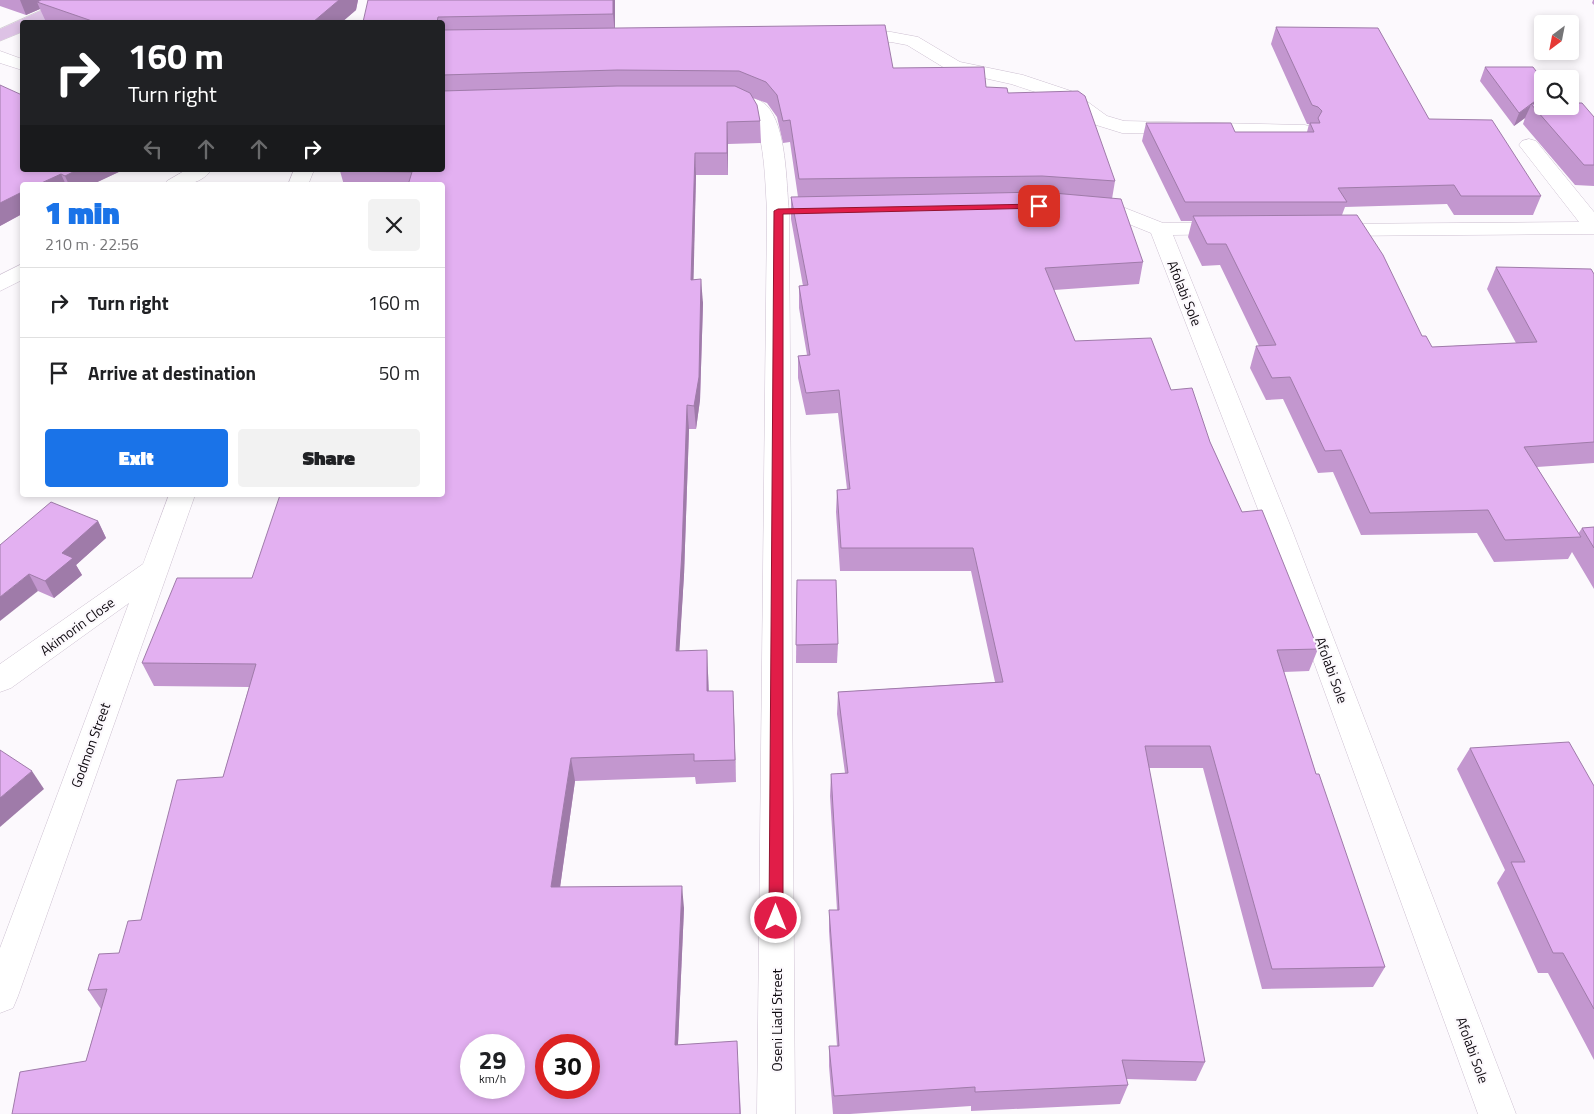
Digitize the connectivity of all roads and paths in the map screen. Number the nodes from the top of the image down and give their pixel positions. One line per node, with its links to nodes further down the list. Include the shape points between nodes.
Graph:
1 (78, 0): 2 (main road)
2 (33, 20)
3 (20, 27): 4 (main road)
4 (0, 36)
5 (831, 38): 9 (street, via 891,37 912,41 954,66 1016,79 1068,96 1100,120 1122,127)
6 (0, 56): 7 (street)
7 (20, 64)
8 (697, 99): 24 (street, Oseni Liadi Street, via 739,100 760,109 766,118 788,211)
9 (1305, 131)
10 (1529, 145): 14 (street)
11 (197, 172): 12 (street)
12 (179, 182)
13 (1073, 208): 16 (street, via 1118,212)
14 (1594, 227): 17 (street)
15 (1252, 228): 16 (street)
16 (1160, 229): 25 (street, Afolabi Sole, via 1280,530)
17 (1310, 230)
18 (20, 272): 19 (street)
19 (0, 284)
20 (181, 497): 21 (street, Godmon Street)
21 (153, 571): 22 (street, Akimorin Close); 23 (street, Godmon Street)
22 (0, 680)
23 (0, 996)
24 (776, 1114)
25 (1497, 1114)

